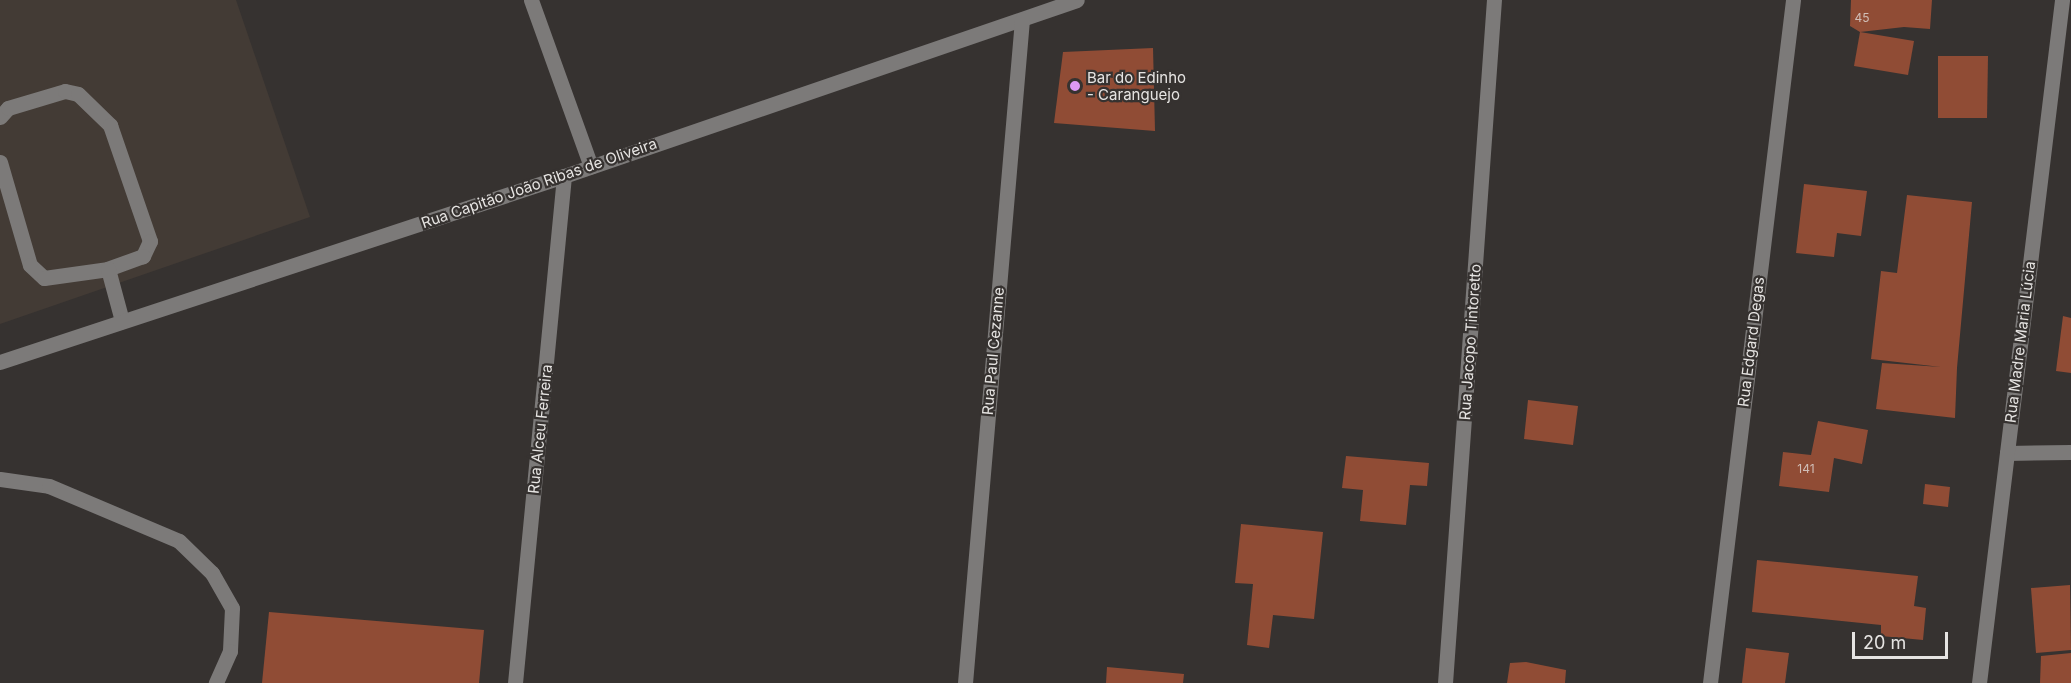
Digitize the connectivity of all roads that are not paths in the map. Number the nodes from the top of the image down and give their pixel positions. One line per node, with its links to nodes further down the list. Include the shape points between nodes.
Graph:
1 (531, 0): 9 (street)
2 (1077, 0): 6 (street, Rua Capitão João Ribas de Oliveira)
3 (1494, 0): 20 (street, Rua Jacopo Tintoretto)
4 (1793, 0): 21 (street, Rua Edgard Degas)
5 (2062, 0): 15 (street, Rua Madre Maria Lúcia)
6 (1022, 19): 9 (street, Rua Capitão João Ribas de Oliveira); 19 (street, Rua Paul Cezanne)
7 (0, 117): 11 (street, via 8,108 64,91 78,94 110,125 150,242 143,256)
8 (0, 162): 11 (street, via 30,265 38,273 44,278)
9 (591, 167): 10 (street, Rua Capitão João Ribas de Oliveira)
10 (564, 176): 12 (street, Rua Capitão João Ribas de Oliveira); 18 (street, Rua Alceu Ferreira)
11 (108, 269): 12 (street)
12 (122, 321): 13 (street, Rua Capitão João Ribas de Oliveira)
13 (0, 362)
14 (2071, 452): 15 (street)
15 (2007, 453): 22 (street, Rua Madre Maria Lúcia)
16 (0, 479): 17 (street, via 49,486 179,541 212,573 232,608 230,651)
17 (216, 683)
18 (515, 683)
19 (965, 683)
20 (1445, 683)
21 (1710, 683)
22 (1979, 683)

